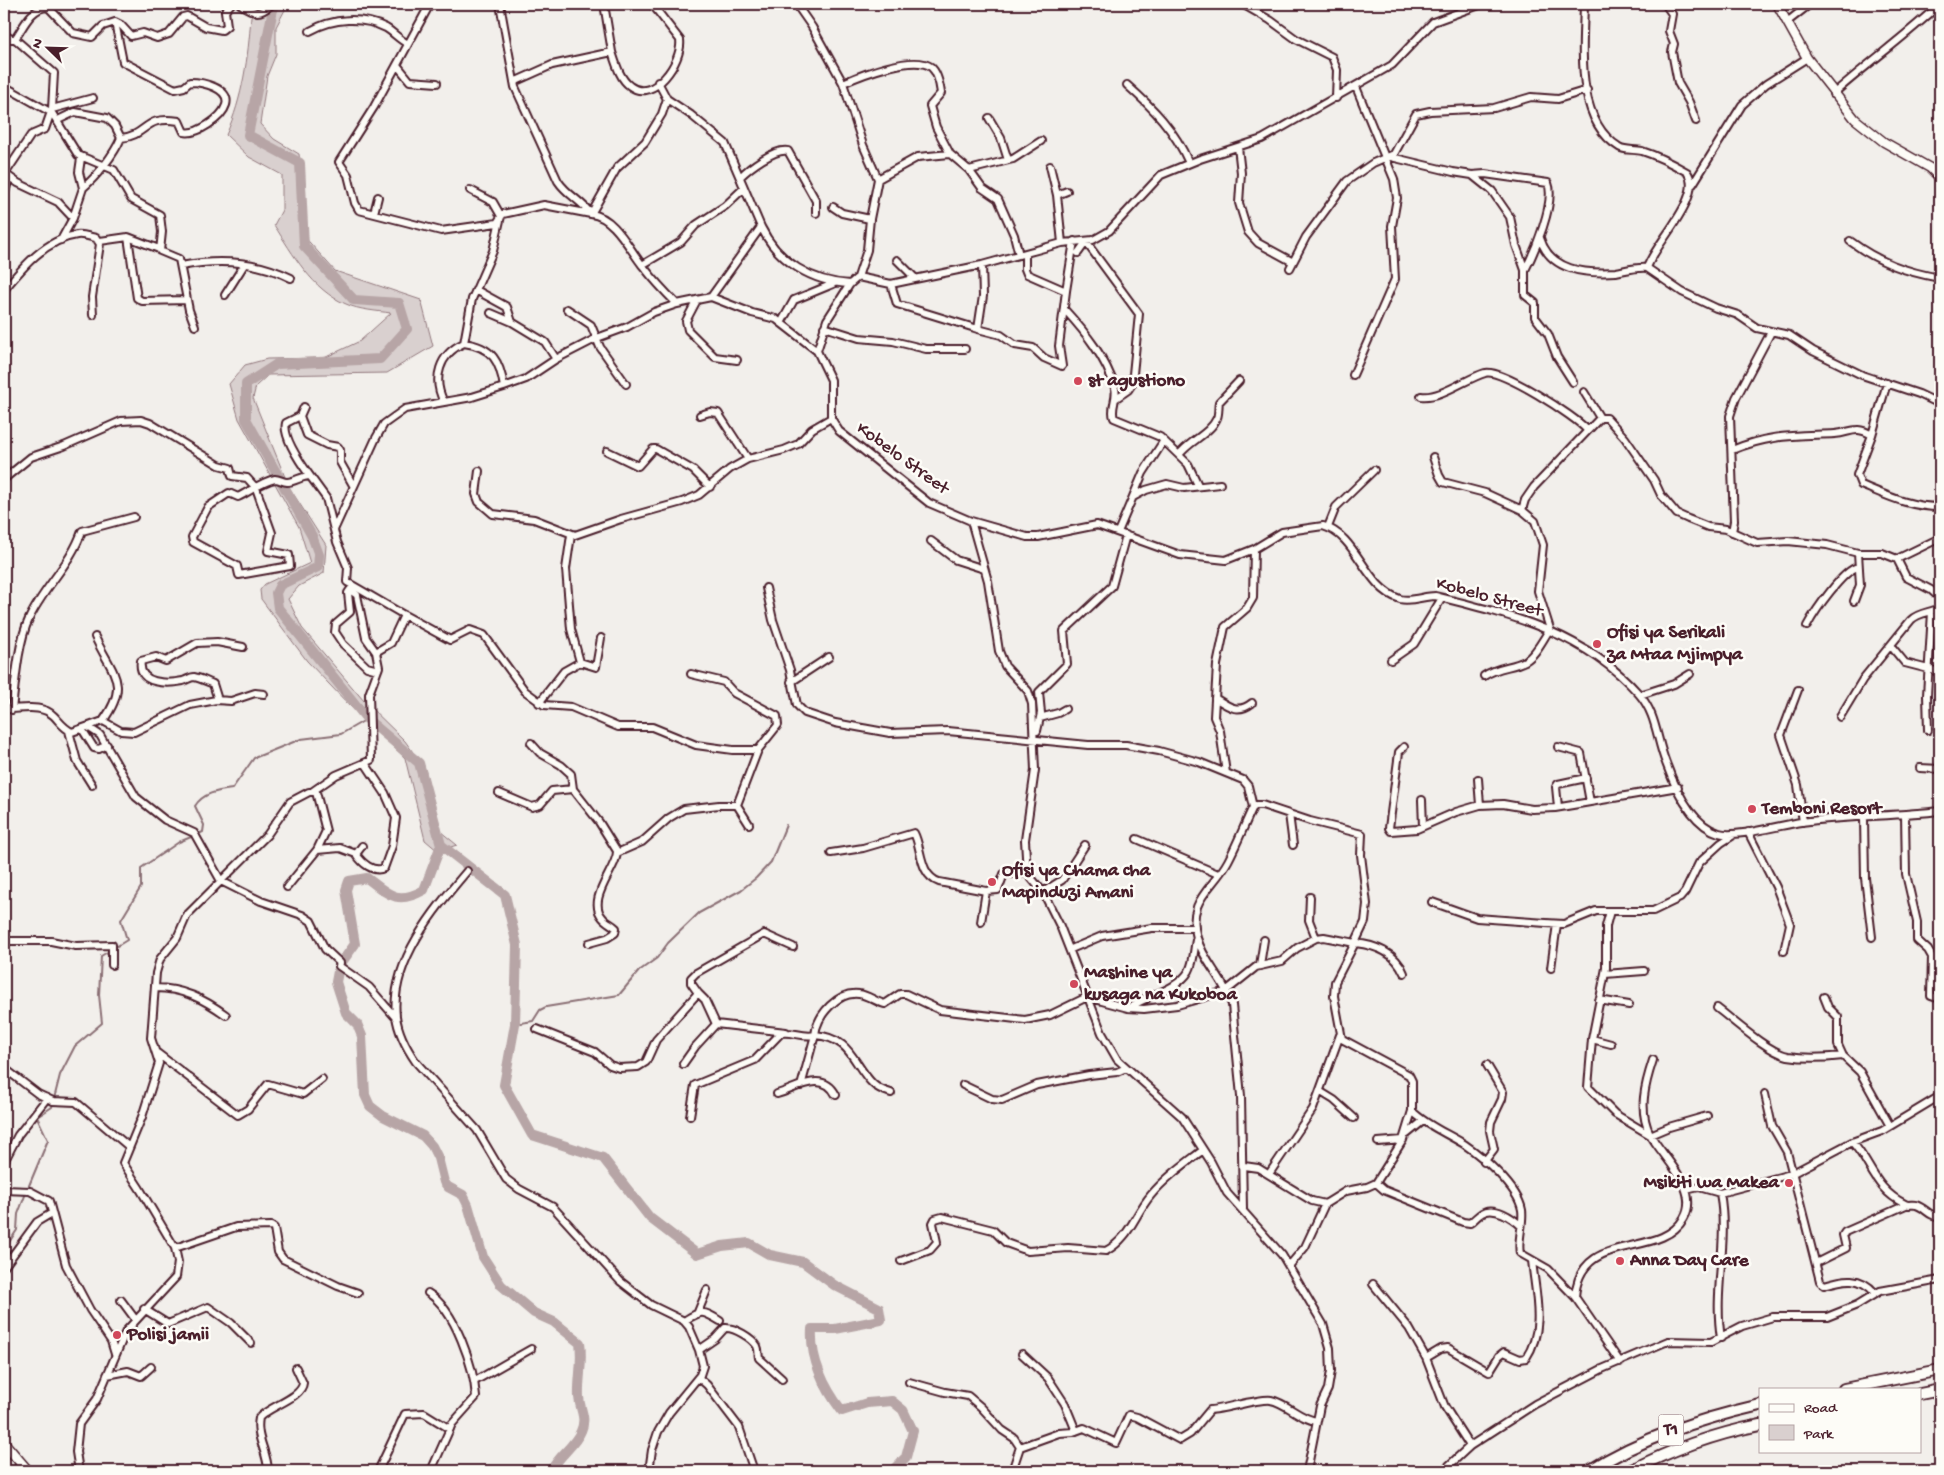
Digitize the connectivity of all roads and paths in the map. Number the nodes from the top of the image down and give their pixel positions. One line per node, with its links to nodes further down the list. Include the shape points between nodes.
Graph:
1 (231, 4): 16 (street, via 225,11 227,26 222,30 206,28 182,16 169,34 153,38 143,33 131,36)
2 (240, 4): 3 (street, via 255,13 261,13)
3 (272, 4)
4 (430, 4): 21 (street)
5 (500, 4): 25 (street)
6 (604, 4): 22 (street)
7 (652, 4): 26 (street, via 680,40 681,46 669,71)
8 (796, 4): 27 (street)
9 (1242, 4): 35 (street, via 1296,39 1332,57 1337,70)
10 (1482, 4): 31 (street, via 1434,22 1392,65)
11 (1584, 4): 32 (street, via 1583,70)
12 (1665, 4): 40 (street, via 1672,14 1669,31 1674,44 1672,52 1678,83 1690,102)
13 (1777, 4): 17 (street)
14 (1810, 4): 17 (street)
15 (1940, 4): 33 (street)
16 (114, 22): 20 (street, via 103,26 92,37 78,35 43,7 34,12); 41 (street, via 123,62 175,88 190,82 208,84 224,93 227,101 218,116 196,131 184,132 178,121 160,119 133,136)
17 (1786, 22): 23 (street)
18 (310, 30): 21 (street, via 331,21 365,21 388,30)
19 (4, 34): 20 (street, via 11,40)
20 (15, 39): 37 (street, via 54,73)
21 (408, 44): 24 (street)
22 (612, 52): 25 (street, via 552,65); 26 (street, via 629,86 646,91)
23 (1807, 58): 33 (street); 59 (street, via 1766,84 1742,105)
24 (396, 65): 28 (street, via 410,82); 68 (street, via 339,162 348,175 356,208)
25 (514, 82): 70 (street, via 558,181)
26 (658, 82): 36 (street)
27 (843, 82): 44 (street, via 892,66 918,64 931,67 941,93 930,106 936,127); 58 (street, via 863,145)
28 (437, 83)
29 (1127, 85): 49 (street, via 1154,108 1174,134)
30 (4, 86): 37 (street)
31 (1356, 87): 35 (street); 47 (street)
32 (1587, 90): 47 (street, via 1558,99 1520,99 1494,108 1424,111 1412,118 1402,141); 59 (street, via 1596,123 1618,147 1643,152 1674,165 1687,172)
33 (1833, 94): 54 (street, via 1862,127)
34 (93, 98): 37 (street)
35 (1336, 98): 43 (street, via 1262,139)
36 (667, 99): 57 (street, via 721,138); 70 (street, via 645,142 616,168)
37 (51, 111): 39 (street); 55 (street, via 46,129 32,135)
38 (989, 118): 48 (street, via 1001,138)
39 (58, 120): 41 (street, via 76,112 102,116 112,122); 46 (street, via 65,137)
40 (1696, 121)
41 (121, 138): 45 (street)
42 (1041, 141): 48 (street)
43 (1238, 147): 47 (street, via 1241,173 1239,203 1248,232 1258,244 1292,265 1306,237 1347,181 1373,163); 49 (street)
44 (950, 154): 53 (street); 58 (street, via 918,157)
45 (113, 156): 50 (street); 52 (street)
46 (81, 158): 50 (street); 60 (street, via 79,172)
47 (1388, 158): 56 (street); 123 (street, via 1397,191 1392,226 1395,279)
48 (1008, 160): 53 (street)
49 (1189, 163): 80 (street, via 1161,176 1109,230)
50 (102, 165): 52 (street); 60 (street, via 92,182)
51 (1050, 166): 64 (street)
52 (114, 170): 82 (street, via 132,199 160,215)
53 (968, 170): 83 (street, via 982,188 995,195 1001,203)
54 (1939, 174)
55 (6, 175): 65 (street); 72 (street, via 58,202)
56 (1472, 175): 76 (street, via 1548,183 1550,194); 91 (street, via 1504,206)
57 (740, 177): 61 (street); 69 (street, via 764,159 782,150 788,151 816,201)
58 (878, 179): 73 (street)
59 (1693, 184): 90 (street, via 1678,217 1653,252)
60 (83, 188): 72 (street)
61 (744, 188): 74 (street); 87 (street, via 725,206 696,225 680,242)
62 (470, 190): 71 (street, via 493,202)
63 (1067, 191): 64 (street)
64 (1057, 195): 81 (street)
65 (4, 196)
66 (378, 197): 68 (street)
67 (833, 207): 73 (street, via 842,213)
68 (374, 213): 71 (street, via 441,231 497,222)
69 (816, 213)
70 (592, 214): 71 (street, via 544,205); 87 (street, via 600,215 615,228)
71 (501, 216): 100 (street, via 493,251)
72 (74, 218): 77 (street)
73 (870, 219): 92 (street, via 867,250)
74 (761, 227): 96 (street, via 789,263 814,278); 103 (street)
75 (128, 237): 78 (street); 82 (street); 104 (street, via 137,298 142,301)
76 (1540, 237): 90 (street, via 1547,254 1574,271 1614,272); 91 (street)
77 (61, 240): 78 (street, via 77,235); 99 (street, via 22,268)
78 (100, 241): 110 (street, via 92,297)
79 (1850, 241): 95 (street, via 1881,262)
80 (1080, 242): 81 (street); 84 (street); 84 (street, via 1078,252); 131 (street, via 1139,314 1132,384)
81 (1062, 243): 83 (street)
82 (159, 249): 89 (street, via 178,257)
83 (1022, 254): 88 (street); 101 (street, via 1027,274)
84 (1072, 258): 101 (street)
85 (896, 260): 94 (street)
86 (244, 265): 89 (street, via 212,261); 93 (street, via 269,268); 102 (street)
87 (642, 265): 106 (street)
88 (982, 265): 94 (street); 115 (street, via 983,302)
89 (181, 266): 104 (street)
90 (1647, 268): 116 (street, via 1682,292)
91 (1525, 270): 125 (street, via 1525,295 1535,303 1535,317 1548,334 1557,358)
92 (858, 277): 97 (street); 98 (street)
93 (291, 278)
94 (915, 278): 98 (street)
95 (1940, 278)
96 (834, 284): 97 (street); 112 (street, via 794,300)
97 (850, 284): 114 (street)
98 (891, 284): 115 (street, via 897,304)
99 (4, 290)
100 (476, 290): 111 (street, via 507,307); 118 (street)
101 (1066, 291): 108 (street)
102 (225, 295)
103 (711, 297): 105 (street); 112 (street, Kobelo Street)
104 (187, 300): 113 (street)
105 (697, 300): 106 (street); 122 (street, via 686,321 688,330 715,357)
106 (677, 304): 117 (street)
107 (566, 309): 117 (street, via 591,325)
108 (1065, 310): 115 (street, via 1059,346 1061,366 1033,348 1015,346 1001,335); 131 (street, via 1096,347 1116,390)
109 (491, 313): 111 (street)
110 (93, 315)
111 (512, 322): 121 (street, via 545,342)
112 (782, 323): 120 (street, Kobelo Street)
113 (195, 326)
114 (824, 327): 119 (street, via 859,338 926,349); 120 (street)
115 (978, 329)
116 (1771, 332): 126 (street, via 1789,335 1862,375); 142 (street, via 1731,411)
117 (597, 338): 121 (street); 127 (street)
118 (464, 344): 128 (street, via 474,345 494,357 499,363); 132 (street, via 450,352 439,371 437,386)
119 (965, 348)
120 (817, 350): 137 (street, Kobelo Street, via 831,380)
121 (556, 359): 128 (street, via 526,379)
122 (737, 360)
123 (1353, 375)
124 (1240, 381): 144 (street, via 1219,402 1216,420)
125 (1573, 382)
126 (1887, 383): 133 (street); 140 (street)
127 (626, 384)
128 (504, 387): 132 (street)
129 (1584, 392): 138 (street)
130 (1421, 396): 139 (street, via 1449,389 1485,372 1493,372 1575,418)
131 (1116, 399): 141 (street, via 1114,418 1160,437)
132 (444, 402): 152 (street, via 405,409 390,418 376,438)
133 (1940, 404)
134 (304, 407): 136 (street)
135 (700, 415): 146 (street, via 718,413)
136 (300, 416): 149 (street, via 286,423 285,431); 152 (street, via 309,437 338,447 340,462)
137 (831, 418): 146 (street, via 812,429 798,444); 160 (street, Kobelo Street, via 846,439 920,497)
138 (1600, 418): 139 (street); 164 (street, via 1607,418 1625,438 1677,514 1708,527)
139 (1587, 430): 158 (street, via 1534,487)
140 (1872, 435): 142 (street, via 1855,429 1837,434 1798,434 1765,438); 157 (street, via 1857,475 1861,485 1898,502)
141 (1163, 442): 144 (street); 156 (street, via 1143,473)
142 (1732, 450): 164 (street)
143 (607, 451): 154 (street, via 638,466 656,449 694,470)
144 (1179, 455): 153 (street, via 1188,464)
145 (1433, 457): 158 (street, via 1438,475 1444,482 1485,493)
146 (748, 460): 154 (street, via 730,469)
147 (1374, 470): 161 (street, via 1336,507)
148 (479, 471): 165 (street, via 476,494 479,502 493,514 534,519)
149 (310, 476): 155 (street, via 287,482 276,479); 162 (street, via 326,498)
150 (4, 479): 155 (street, via 32,457 121,422 141,420 219,465 230,468 232,476 247,478)
151 (1220, 484): 153 (street)
152 (353, 485): 162 (street)
153 (1198, 486): 156 (street, via 1159,485)
154 (710, 487): 165 (street, via 682,502)
155 (256, 488): 155 (street, via 238,497 229,493 208,507 192,537 193,542 238,566 239,575 274,570 290,566 291,562 289,555 268,551 272,533)
156 (1133, 497): 163 (street)
157 (1940, 507)
158 (1522, 510): 182 (street, via 1538,525 1543,545 1537,584)
159 (134, 517): 207 (street, via 82,531 72,554 27,623)
160 (971, 520): 163 (street, Kobelo Street, via 1027,537 1090,525 1101,525); 173 (street)
161 (1328, 527): 169 (street, Kobelo Street, via 1282,532); 175 (street, Kobelo Street, via 1339,532 1373,578 1393,596 1408,600 1426,596)
162 (334, 530): 180 (street, via 348,568 347,582)
163 (1118, 532): 166 (street, Kobelo Street)
164 (1732, 532): 170 (street, via 1757,543 1788,541 1837,546)
165 (571, 535): 190 (street, via 566,569 571,629)
166 (1126, 535): 169 (street, Kobelo Street, via 1180,555 1214,560 1234,559); 209 (street, via 1112,586 1064,632 1067,664 1039,692)
167 (1940, 538): 171 (street)
168 (931, 542): 173 (street, via 956,560)
169 (1254, 549): 201 (street, via 1253,598 1247,608 1225,627 1217,665)
170 (1858, 554): 171 (street, via 1882,554); 172 (street)
171 (1896, 559): 176 (street, via 1906,577)
172 (1858, 567): 177 (street, via 1860,585); 181 (street, via 1851,569 1832,589)
173 (984, 570): 213 (street, via 999,651 1006,666 1028,691)
174 (766, 588): 197 (street)
175 (1442, 598): 182 (street, Kobelo Street, via 1511,615); 189 (street, via 1414,644)
176 (1940, 598)
177 (1854, 601)
178 (1940, 608): 179 (street)
179 (1932, 612): 185 (street, via 1916,615); 191 (street)
180 (404, 615): 187 (street, via 391,643); 204 (street, via 450,640 470,630 484,635 514,678)
181 (1806, 626)
182 (1550, 629): 196 (street, via 1525,661 1495,668); 200 (street, Kobelo Street, via 1603,660)
183 (95, 637): 210 (street, via 112,666 117,684 116,698)
184 (601, 638): 190 (street, via 596,667)
185 (1891, 646): 191 (street, via 1905,663); 208 (street, via 1863,678)
186 (243, 647): 202 (street, via 217,642 197,643 166,661 156,657 141,661 146,677 154,682 168,684 194,677 213,684)
187 (376, 652): 192 (street); 192 (street, via 366,638 357,594 350,590 350,612 336,624 335,632 367,667)
188 (829, 656): 197 (street)
189 (1391, 660)
190 (580, 662): 204 (street, via 564,671)
191 (1929, 669): 193 (street); 212 (street)
192 (378, 670): 219 (street, via 369,694 372,751 371,760)
193 (1940, 672)
194 (691, 674): 218 (street, via 724,682 734,693 777,716 778,725)
195 (1690, 674): 200 (street, via 1674,684)
196 (1484, 676)
197 (791, 682): 213 (street, via 796,705 805,713 835,723 890,734 948,732)
198 (1798, 690): 240 (street, via 1781,735 1798,785)
199 (264, 694): 202 (street, via 255,693 231,701)
200 (1640, 696): 226 (street, Kobelo Street, via 1654,716 1665,762)
201 (1215, 698): 203 (street, via 1237,710); 222 (street, via 1214,717 1220,731)
202 (218, 700): 210 (street, via 190,705 134,732 121,731)
203 (1252, 702)
204 (540, 703): 218 (street, via 571,706 618,727 652,727 696,746)
205 (1066, 708): 209 (street)
206 (4, 709): 207 (street)
207 (12, 710): 211 (street, via 33,708 48,711)
208 (1840, 717)
209 (1040, 718): 213 (street)
210 (103, 721): 211 (street)
211 (79, 730): 215 (street, via 98,732); 215 (street, via 94,748); 225 (street, via 77,761)
212 (1928, 730)
213 (1034, 738): 222 (street, via 1132,746 1193,760); 254 (street, via 1035,770 1025,840)
214 (531, 743): 227 (street, via 544,756 566,768 571,774)
215 (107, 745): 256 (street, via 136,797 165,820 194,833)
216 (1404, 747): 242 (street, via 1399,752 1389,830)
217 (1558, 747): 223 (street, via 1581,753)
218 (758, 750): 232 (street)
219 (365, 763): 228 (street, via 336,775); 252 (street, via 385,792 396,824 384,868 373,868)
220 (1920, 768): 221 (street)
221 (1940, 769)
222 (1226, 773): 234 (street, via 1247,783)
223 (1586, 778): 231 (street); 235 (street, via 1558,784)
224 (1478, 779): 233 (street)
225 (92, 785)
226 (1678, 787): 231 (street); 244 (street, Kobelo Street, via 1696,818 1719,833)
227 (573, 789): 229 (street, via 552,791 540,805 532,807); 250 (street, via 599,822)
228 (314, 791): 249 (street, via 319,796 326,827); 256 (street, via 290,802 267,835)
229 (500, 793)
230 (1422, 800): 242 (street)
231 (1590, 802): 235 (street)
232 (737, 805): 241 (street); 250 (street, via 684,809 642,842)
233 (1480, 805): 235 (street); 242 (street)
234 (1253, 807): 237 (street, via 1262,805); 255 (street, via 1228,862)
235 (1558, 807)
236 (1940, 811): 238 (street)
237 (1289, 814): 247 (street); 272 (street, via 1362,834 1367,904 1365,922)
238 (1905, 815): 239 (street); 287 (street, via 1906,874 1917,922 1917,940 1932,957 1931,996)
239 (1864, 818): 240 (street); 266 (street, via 1865,878)
240 (1804, 822): 243 (street)
241 (749, 824)
242 (1423, 826)
243 (1748, 832): 244 (street); 275 (street, via 1776,887 1790,924)
244 (1733, 835): 262 (street, via 1699,863 1680,898 1653,911)
245 (1137, 839): 255 (street)
246 (1085, 845): 259 (street, via 1062,880)
247 (1293, 845)
248 (362, 846): 252 (street)
249 (317, 850): 252 (street, via 340,848); 257 (street)
250 (617, 853): 271 (street, via 600,892 598,908 603,918 616,928 615,933)
251 (831, 853): 258 (street, via 863,848 914,833 922,863 932,879)
252 (356, 854)
253 (467, 871): 293 (street, via 412,946 402,972)
254 (1027, 873): 258 (street, via 1004,874 998,890); 259 (street)
255 (1218, 874): 265 (street, via 1199,899)
256 (221, 881): 282 (street, via 187,915 177,938 160,959); 293 (street, via 311,921 325,949 340,963 339,966 370,987)
257 (287, 887)
258 (986, 891): 263 (street)
259 (1043, 892): 274 (street)
260 (1310, 897): 268 (street, via 1309,920)
261 (1432, 902): 264 (street, via 1477,918)
262 (1610, 911): 264 (street, via 1596,911); 281 (street, via 1606,926)
263 (981, 922)
264 (1557, 924): 278 (street)
265 (1195, 928): 267 (street); 274 (street, via 1155,928 1102,936)
266 (1872, 936)
267 (1197, 938): 283 (street); 290 (street, via 1188,973 1173,985)
268 (1316, 938): 272 (street); 277 (street, via 1277,963)
269 (1264, 940): 277 (street)
270 (4, 941): 276 (street, via 112,945)
271 (589, 943)
272 (1355, 943): 280 (street, via 1388,953); 298 (street, via 1335,982)
273 (793, 947): 284 (street, via 764,934 696,973 691,983)
274 (1071, 949): 285 (street)
275 (1784, 951)
276 (112, 965)
277 (1260, 965): 283 (street)
278 (1551, 968)
279 (1644, 972): 281 (street)
280 (1404, 973)
281 (1604, 974): 288 (street)
282 (155, 988): 292 (street, via 172,989 200,998); 301 (street, via 151,1038)
283 (1226, 991): 290 (street, via 1177,1005); 332 (street, via 1232,1005 1237,1040)
284 (698, 993): 294 (street, via 705,1000); 295 (street, via 656,1040 646,1062 638,1066 619,1068 610,1065 595,1052)
285 (1087, 997): 290 (street); 297 (street, via 1050,1015 1025,1020 940,1010 906,994 900,994 885,1004 862,994 852,994 825,1011 816,1025); 307 (street, via 1111,1049)
286 (1824, 997): 302 (street, via 1838,1017 1838,1045)
287 (1940, 999)
288 (1599, 1000): 289 (street); 299 (street)
289 (1629, 1005)
290 (1128, 1008)
291 (1717, 1008): 302 (street, via 1768,1047 1784,1054 1818,1058)
292 (226, 1015)
293 (396, 1018): 362 (street, via 416,1062 477,1130 506,1179 553,1207 620,1281 651,1305)
294 (716, 1024): 296 (street); 304 (street)
295 (537, 1029)
296 (787, 1032): 297 (street, via 807,1037); 319 (street, via 755,1060 694,1085)
297 (815, 1035): 310 (street); 312 (street, via 828,1036 850,1050 874,1085)
298 (1340, 1035): 311 (street); 318 (street, via 1345,1041 1409,1075)
299 (1592, 1039): 300 (street); 324 (street, via 1589,1088 1620,1117)
300 (1611, 1044)
301 (158, 1054): 308 (street, via 238,1115 248,1109 268,1084 303,1094); 328 (street, via 155,1078)
302 (1843, 1056): 323 (street, via 1860,1072)
303 (1653, 1060): 324 (street, via 1643,1098)
304 (683, 1064)
305 (1487, 1065): 331 (street, via 1503,1092 1491,1122 1494,1149)
306 (4, 1068): 317 (street, via 27,1087)
307 (1126, 1068): 309 (street, via 1038,1085 1002,1100 992,1099); 329 (street, via 1174,1108)
308 (322, 1079)
309 (963, 1085)
310 (801, 1086): 313 (street); 315 (street, via 823,1081)
311 (1321, 1092): 321 (street); 333 (street)
312 (891, 1093)
313 (777, 1094)
314 (1765, 1094): 334 (street, via 1772,1126 1787,1152)
315 (836, 1095)
316 (1940, 1096): 323 (street)
317 (48, 1098): 328 (street, via 76,1102); 330 (street, via 18,1135)
318 (1412, 1111): 322 (street); 325 (street)
319 (690, 1116)
320 (1707, 1116): 324 (street)
321 (1354, 1118)
322 (1423, 1121): 325 (street); 331 (street, via 1464,1144)
323 (1890, 1126): 327 (street)
324 (1650, 1135): 337 (street, via 1670,1160)
325 (1404, 1139): 326 (street); 335 (street)
326 (1378, 1142)
327 (1852, 1142): 334 (street); 340 (street, via 1876,1180)
328 (128, 1146): 345 (street, via 123,1163)
329 (1204, 1150): 341 (street, via 1227,1193); 347 (street, via 1163,1181 1145,1202 1124,1238 1106,1251 1068,1248 1028,1252 1006,1243 993,1230 942,1217 933,1223 937,1242 933,1248)
330 (4, 1162)
331 (1484, 1162): 344 (street, via 1515,1194 1522,1211)
332 (1244, 1166): 333 (street, via 1256,1167); 341 (street)
333 (1269, 1174): 339 (street, via 1300,1195)
334 (1791, 1174): 338 (street); 348 (street)
335 (1376, 1183): 339 (street, via 1367,1188 1346,1191); 344 (street, via 1388,1192 1463,1222 1470,1223 1482,1212 1492,1211 1508,1215)
336 (4, 1190): 342 (street, via 30,1191 49,1201)
337 (1686, 1190): 338 (street, via 1699,1187); 357 (street, via 1688,1208 1680,1224 1662,1236 1593,1260 1583,1271)
338 (1720, 1193): 364 (street, via 1724,1223 1717,1307)
339 (1325, 1204): 349 (street, via 1305,1248)
340 (1906, 1205): 343 (street, via 1916,1205 1933,1216); 348 (street, via 1845,1232 1846,1248)
341 (1243, 1209): 349 (street)
342 (52, 1214): 350 (street, via 37,1222); 368 (street, via 66,1265 111,1341)
343 (1940, 1216)
344 (1522, 1226): 346 (street, via 1520,1253)
345 (174, 1248): 354 (street, via 236,1227 271,1226 283,1259); 359 (street, via 178,1262 176,1278)
346 (1532, 1260): 357 (street, via 1548,1269); 370 (street, via 1538,1314 1526,1358 1520,1359 1504,1352 1489,1372 1448,1348)
347 (901, 1261)
348 (1816, 1263): 356 (street, via 1822,1284 1854,1279)
349 (1289, 1266): 384 (street, via 1323,1324 1330,1348 1331,1371)
350 (4, 1267)
351 (1940, 1280): 356 (street)
352 (1373, 1284): 370 (street, via 1409,1328)
353 (707, 1290): 360 (street)
354 (358, 1293)
355 (428, 1293): 378 (street, via 450,1317)
356 (1875, 1293): 364 (street, via 1857,1305 1827,1317 1760,1319)
357 (1576, 1297): 371 (street)
358 (121, 1300): 361 (street)
359 (144, 1309): 361 (street); 365 (street, via 168,1324 208,1307)
360 (698, 1312): 362 (street); 363 (street)
361 (135, 1319): 368 (street)
362 (684, 1321): 367 (street, via 690,1327)
363 (720, 1321)
364 (1721, 1338): 371 (street, via 1704,1342 1668,1341)
365 (251, 1343)
366 (532, 1348): 378 (street)
367 (699, 1350): 376 (street, via 703,1366); 377 (street, via 730,1328 754,1342 759,1358)
368 (115, 1354): 375 (street)
369 (1022, 1354): 387 (street, via 1048,1378 1065,1404)
370 (1426, 1358): 389 (street, via 1445,1406)
371 (1620, 1362): 389 (street, via 1534,1404)
372 (151, 1367): 375 (street, via 141,1376 128,1371)
373 (296, 1368): 395 (street, via 303,1383 301,1390 259,1418 257,1432)
374 (1940, 1370): 380 (highway)
375 (107, 1375): 394 (street, via 78,1426 76,1452)
376 (698, 1378): 398 (street, via 658,1432); 399 (street, via 739,1427)
377 (782, 1379)
378 (475, 1381): 386 (street, via 476,1397)
379 (909, 1382): 390 (street, via 968,1396 1014,1438)
380 (1849, 1388)
381 (1940, 1390): 382 (highway)
382 (1922, 1394)
383 (1759, 1405): 403 (highway, T1, via 1663,1433)
384 (1317, 1421): 387 (street, via 1273,1400 1264,1399 1210,1410 1182,1440 1128,1415 1116,1443 1087,1428); 401 (street)
385 (1759, 1425): 404 (highway, T1, via 1726,1431 1659,1456)
386 (450, 1429): 396 (street, via 424,1413 404,1416); 397 (street)
387 (1076, 1431): 390 (street, via 1059,1433)
388 (4, 1443): 391 (main road)
389 (1470, 1446): 402 (street)
390 (1020, 1448): 400 (street)
391 (18, 1468): 393 (main road)
392 (1940, 1470): 405 (street)
393 (28, 1471)
394 (79, 1471)
395 (268, 1471)
396 (378, 1471)
397 (431, 1471)
398 (649, 1471)
399 (754, 1471)
400 (1012, 1471)
401 (1307, 1471)
402 (1442, 1471)
403 (1589, 1471)
404 (1630, 1471)
405 (1935, 1471)

